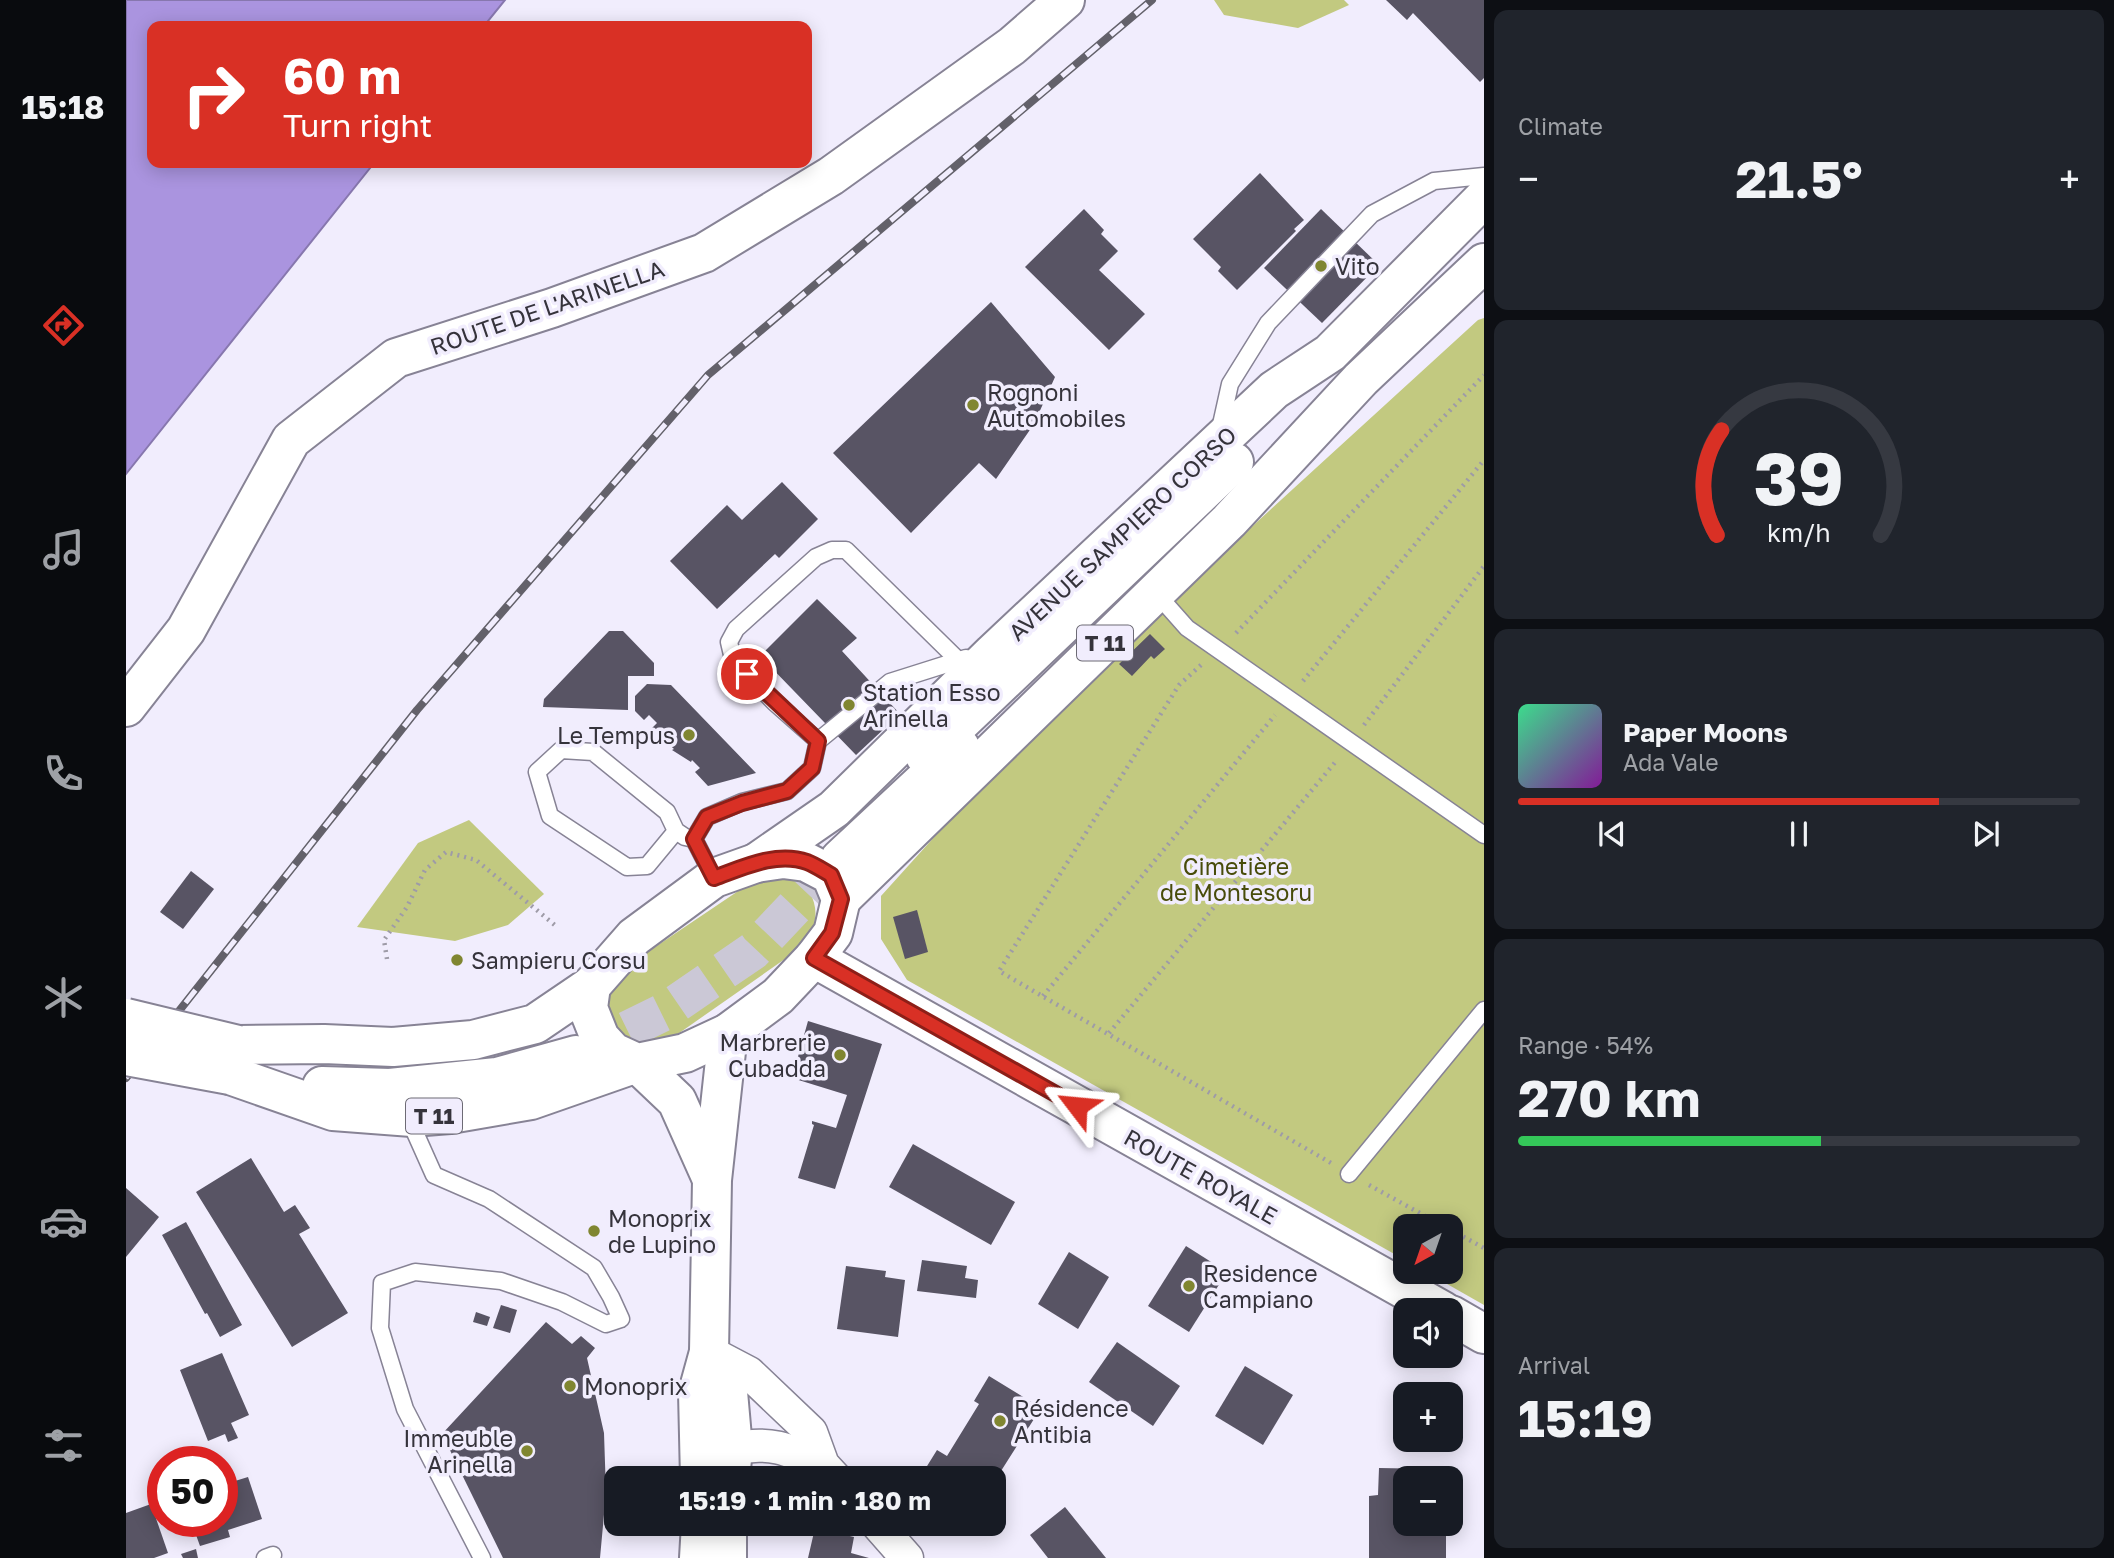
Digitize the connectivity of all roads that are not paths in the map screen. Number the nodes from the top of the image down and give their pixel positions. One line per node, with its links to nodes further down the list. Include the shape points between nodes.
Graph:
1 (1065, 0): 14 (main road, ROUTE DE L'ARINELLA, via 1012,46 831,176 704,253 396,358 291,440 186,630)
2 (1484, 176): 9 (lane, via 1434,181 1372,214 1268,323 1230,384)
3 (1484, 198): 7 (main road, AVENUE SAMPIERO CORSO / T 11)
4 (1484, 263): 6 (main road, T 11)
5 (1484, 288): 6 (main road)
6 (1440, 305): 8 (main road, T 11)
7 (1330, 353): 9 (main road, AVENUE SAMPIERO CORSO / T 11, via 1274,390); 10 (main road, T 11, via 1287,409)
8 (1362, 379): 10 (main road, T 11, via 1216,505 834,854); 12 (main road, T 11)
9 (1217, 443): 11 (main road, AVENUE SAMPIERO CORSO / T 11)
10 (1188, 508): 11 (lane)
11 (1132, 523): 13 (main road, AVENUE SAMPIERO CORSO / T 11)
12 (1156, 593): 17 (lane, via 1187,628); 21 (main road, T 11)
13 (975, 657): 15 (lane, via 890,682); 15 (lane, via 846,550 816,557 736,629 729,642 733,659); 19 (main road, AVENUE SAMPIERO CORSO / T 11, via 834,809)
14 (126, 706)
15 (818, 741): 18 (lane, via 812,768 787,791 707,817)
16 (676, 831): 16 (lane, via 667,812 593,752 561,750 537,772 550,816 627,867 647,866); 18 (lane)
17 (1484, 835)
18 (694, 839): 20 (lane)
19 (756, 863): 20 (main road); 21 (main road, via 806,862 831,875)
20 (714, 878): 23 (main road, via 634,937)
21 (841, 899): 22 (main road, via 832,933)
22 (814, 958): 26 (main road, via 778,996); 34 (main road, ROUTE ROYALE)
23 (591, 986): 29 (main road, T 11, via 535,1024 473,1040 393,1047 324,1044); 30 (main road, via 588,1008 600,1038 613,1052)
24 (1484, 1010): 32 (lane)
25 (126, 1018): 29 (main road, T 11, bridge)
26 (728, 1033): 30 (main road, via 685,1053); 33 (main road)
27 (571, 1046): 29 (main road, T 11, via 497,1077 390,1088 309,1085)
28 (126, 1056): 29 (main road, T 11, bridge)
29 (234, 1060): 31 (main road, T 11, via 333,1111)
30 (637, 1063): 31 (main road, T 11, via 531,1100); 33 (main road, via 677,1101)
31 (412, 1118): 46 (lane, via 434,1175 489,1199 594,1268 621,1319 606,1324 562,1302 501,1281 415,1272 382,1283 380,1328 405,1409)
32 (1349, 1174)
33 (712, 1180): 37 (main road)
34 (1420, 1298)
35 (1463, 1322): 36 (main road)
36 (1484, 1334)
37 (709, 1352): 38 (street, via 749,1373); 39 (main road, via 728,1392); 40 (main road, via 698,1392)
38 (785, 1408): 39 (street); 42 (street, via 811,1432)
39 (744, 1458): 41 (street, via 784,1447)
40 (700, 1466)
41 (818, 1466)
42 (826, 1466)
43 (700, 1536): 47 (main road)
44 (727, 1536): 48 (main road)
45 (888, 1536): 49 (street)
46 (482, 1558)
47 (699, 1558)
48 (727, 1558)
49 (907, 1558)

